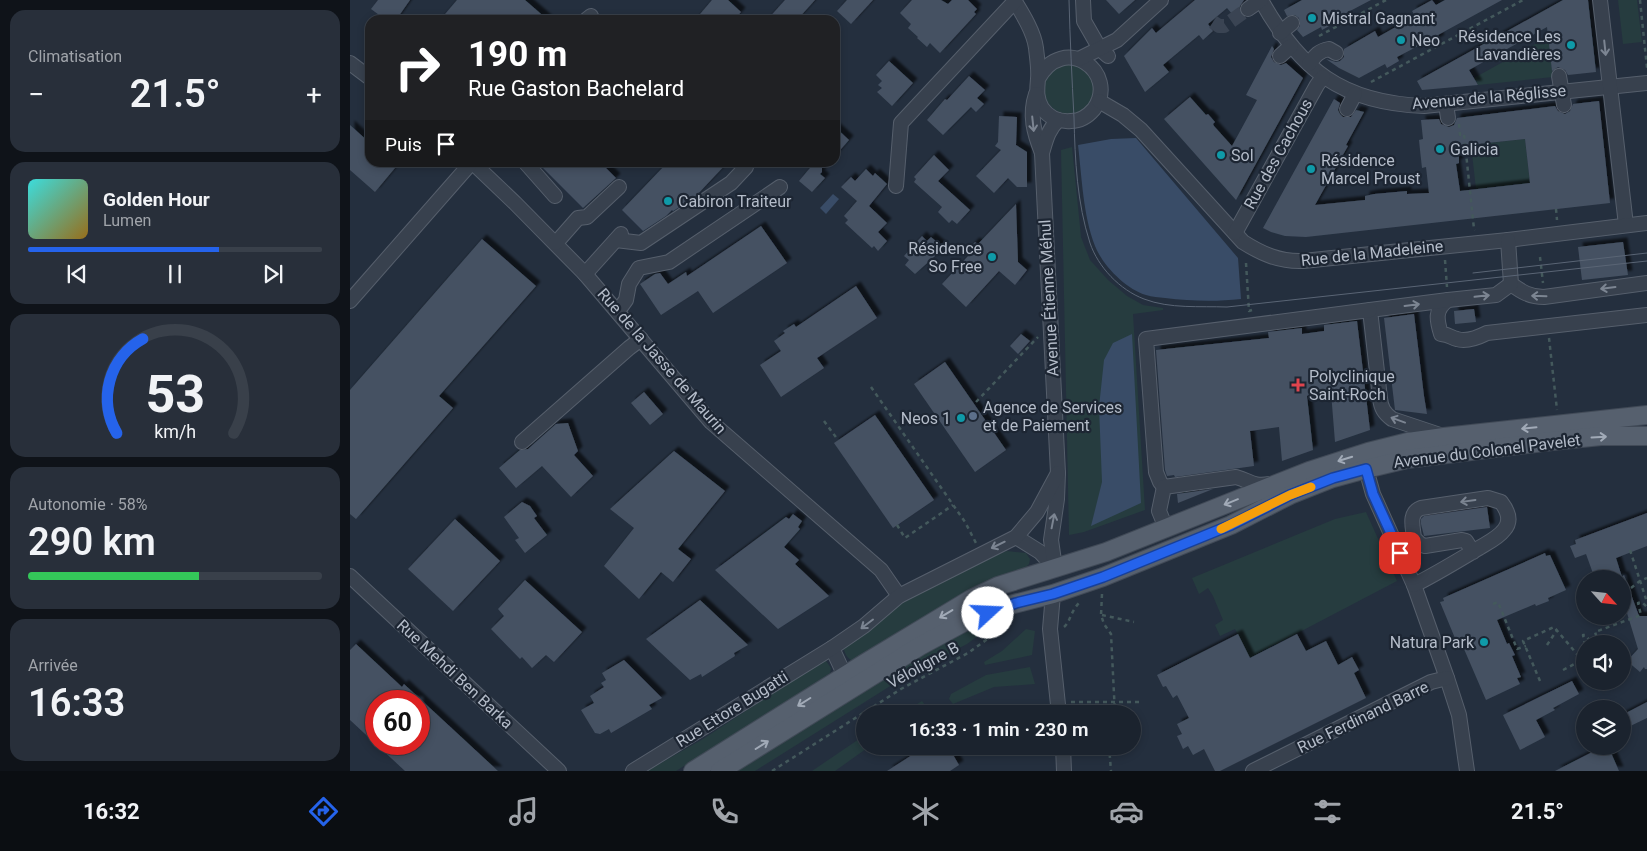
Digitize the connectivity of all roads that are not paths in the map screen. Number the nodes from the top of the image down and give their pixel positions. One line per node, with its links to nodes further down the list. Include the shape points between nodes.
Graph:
1 (1083, 0): 11 (street, via 1084,21)
2 (1161, 0): 11 (street)
3 (1261, 0): 6 (street); 8 (street, Avenue de la Réglisse)
4 (1600, 0): 24 (street, one-way to 24)
5 (1014, 1): 9 (street, Avenue Étienne Méhul); 37 (street, via 901,123)
6 (1248, 9)
7 (1292, 23): 8 (street)
8 (1280, 33): 10 (street, Avenue de la Réglisse)
9 (1036, 45): 15 (street, Avenue Étienne Méhul); 22 (street, Avenue Étienne Méhul)
10 (1291, 46): 13 (street); 17 (street, Avenue de la Réglisse)
11 (1104, 52): 14 (street); 19 (street)
12 (1336, 53): 17 (street, via 1323,50)
13 (1280, 56)
14 (1079, 59): 15 (street); 19 (street)
15 (1057, 60): 22 (street, via 1049,64)
16 (350, 62): 18 (street)
17 (1308, 64): 21 (street, Avenue de la Réglisse)
18 (365, 74)
19 (1098, 76): 28 (street)
20 (1559, 76): 25 (street)
21 (1323, 77): 27 (street, Avenue de la Réglisse); 43 (street, Rue des Cachous)
22 (1038, 79): 26 (street, Avenue Étienne Méhul)
23 (1647, 83): 24 (street, Avenue de la Réglisse)
24 (1610, 86): 25 (street, Avenue de la Réglisse); 42 (street)
25 (1561, 91): 27 (street, Avenue de la Réglisse, via 1450,108 1401,105); 29 (street)
26 (1036, 93): 31 (street, via 1043,110); 32 (street, Avenue Étienne Méhul, one-way to 32, via 1032,118)
27 (1355, 94): 30 (street)
28 (1099, 101): 31 (street, via 1083,118 1074,122); 43 (street, Rue de la Madeleine, via 1142,130)
29 (1564, 105)
30 (1347, 109)
31 (1058, 120): 32 (street, Avenue Étienne Méhul, via 1047,135)
32 (1042, 153): 60 (street, Avenue Étienne Méhul)
33 (468, 167): 50 (street)
34 (476, 167): 45 (street, Rue de la Jasse de Maurin)
35 (529, 167): 40 (street)
36 (746, 167): 46 (street, via 731,183 641,243 618,237)
37 (896, 186)
38 (619, 187): 45 (street, via 587,217 578,218)
39 (780, 187): 52 (street, via 669,262 639,268)
40 (555, 196)
41 (1647, 223): 42 (street, Rue de la Madeleine)
42 (1626, 225): 44 (street, Rue de la Madeleine)
43 (1235, 233): 44 (street, Rue de la Madeleine, via 1257,251 1297,261)
44 (1508, 240): 48 (street)
45 (556, 243): 46 (street, Rue de la Jasse de Maurin)
46 (585, 274): 52 (street, Rue de la Jasse de Maurin)
47 (1647, 283): 48 (street, one-way to 48, via 1534,297)
48 (1511, 284): 49 (street, one-way to 48, via 1496,295)
49 (1448, 300): 51 (street, one-way to 49); 53 (street, via 1437,311 1438,323 1442,334 1456,339)
50 (350, 301)
51 (1370, 310): 57 (street, one-way to 51, via 1385,414 1381,406); 62 (street, via 1146,339 1156,472)
52 (618, 311): 54 (street, Rue de la Jasse de Maurin)
53 (1647, 315)
54 (641, 339): 58 (street); 70 (street, Rue de la Jasse de Maurin, via 711,422 881,570)
55 (1647, 416): 57 (main road, Avenue du Colonel Pavelet, one-way to 57)
56 (1647, 436): 59 (main road, Avenue du Colonel Pavelet, one-way to 56, via 1407,459 1552,441)
57 (1444, 437): 61 (main road, Avenue du Colonel Pavelet, one-way to 61, via 1368,452)
58 (522, 442)
59 (1366, 469): 68 (street, via 1373,494); 69 (main road, Avenue du Colonel Pavelet, via 1290,495 1231,525)
60 (1058, 473): 64 (street, via 1037,512); 66 (street, Avenue Étienne Méhul, one-way to 60, via 1051,540)
61 (1280, 482): 62 (street, via 1255,485 1236,477); 63 (main road, Avenue du Colonel Pavelet, one-way to 63)
62 (1164, 486): 63 (street, via 1160,511)
63 (1166, 528): 66 (main road, Avenue du Colonel Pavelet)
64 (1016, 537): 66 (street, via 1040,552); 70 (street, Rue Ettore Bugatti, one-way to 70)
65 (1473, 552): 65 (street, one-way to 65, via 1505,530 1509,521 1502,502 1488,498 1421,508 1413,513 1414,538 1420,544 1462,540); 68 (street)
66 (1055, 568): 69 (main road); 73 (main road, Avenue du Colonel Pavelet, one-way to 73, via 998,586 971,599)
67 (350, 576): 77 (street, Rue Mehdi Ben Barka)
68 (1414, 585): 74 (street)
69 (1053, 594): 72 (main road, Avenue du Colonel Pavelet, via 970,619); 75 (street, via 1050,629)
70 (899, 596): 71 (street, Rue Ettore Bugatti, one-way to 71)
71 (832, 648): 73 (street); 78 (street, Rue Ettore Bugatti)
72 (875, 674): 73 (main road, Avenue du Colonel Pavelet); 80 (main road, Avenue du Colonel Pavelet, one-way to 72)
73 (845, 676): 79 (main road, Avenue du Colonel Pavelet, one-way to 79)
74 (1447, 678): 82 (street, Rue Ferdinand Barre, via 1431,682); 83 (street, via 1459,715)
75 (1058, 705)
76 (1063, 755): 81 (street)
77 (559, 771)
78 (633, 771)
79 (693, 771)
80 (720, 771)
81 (1064, 771)
82 (1253, 771)
83 (1467, 771)

